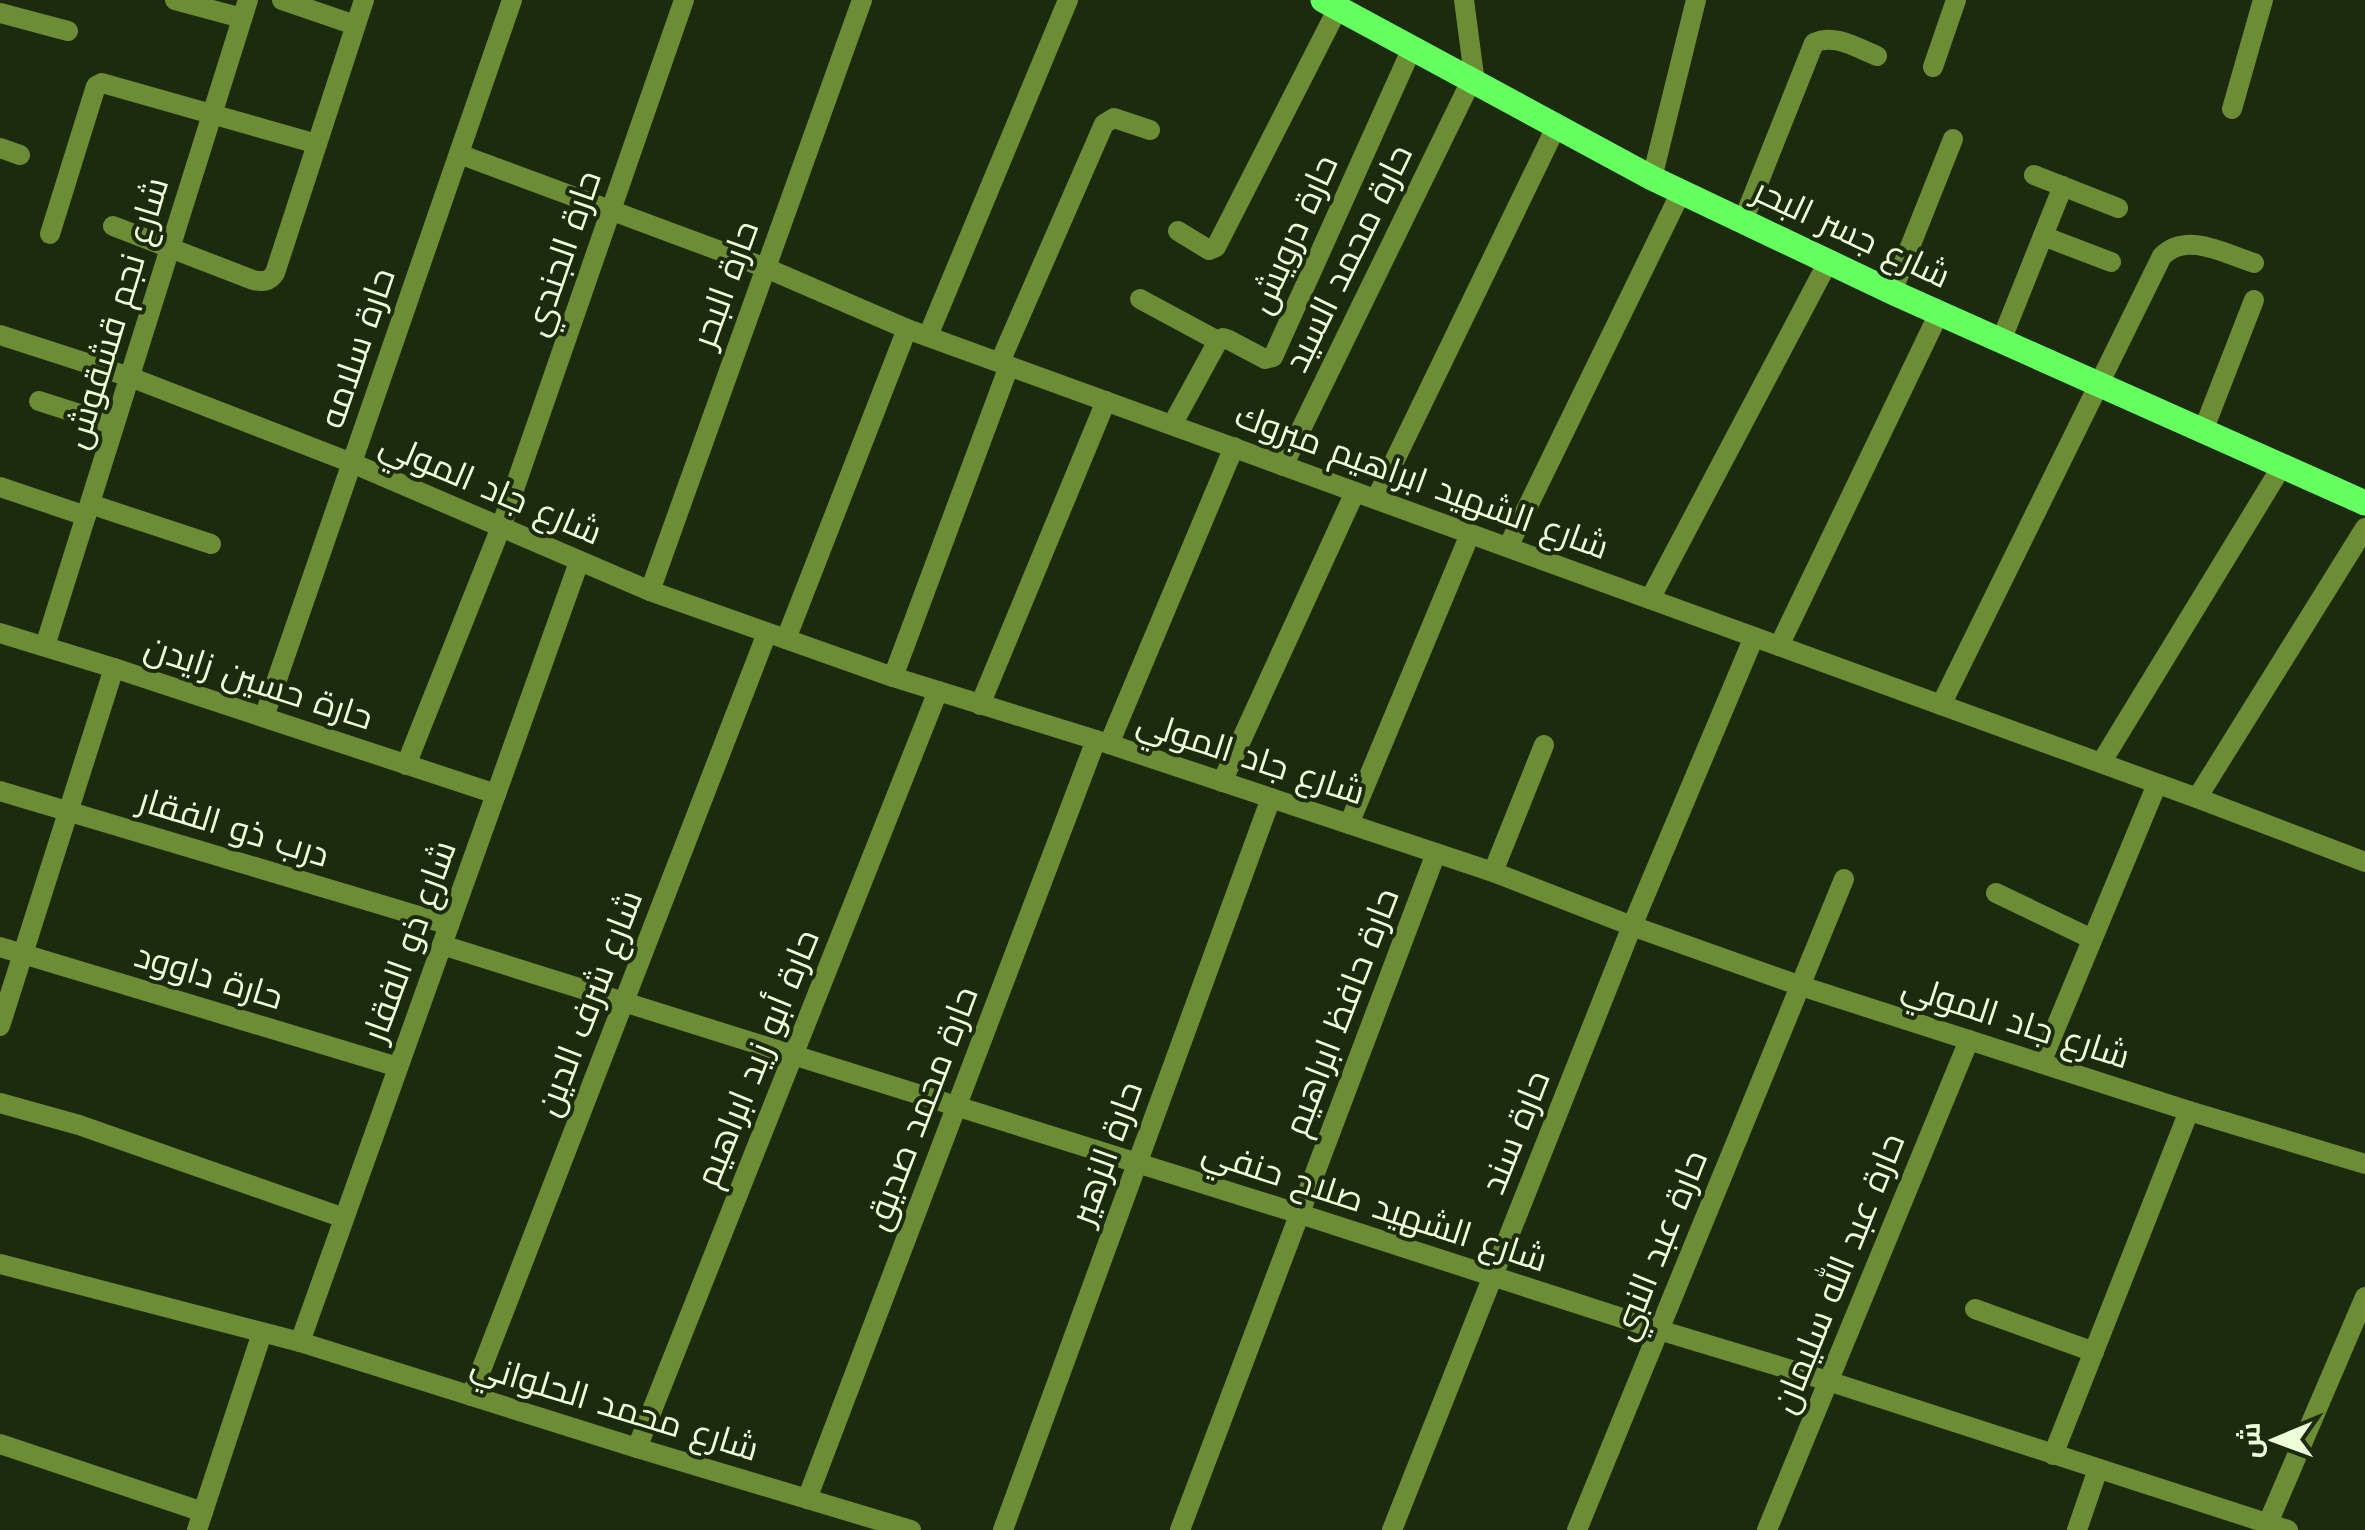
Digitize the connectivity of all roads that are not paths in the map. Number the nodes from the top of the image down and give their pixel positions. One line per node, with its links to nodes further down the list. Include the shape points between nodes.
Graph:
1 (176, 0): 13 (street)
2 (282, 0): 15 (street)
3 (364, 0): 15 (street)
4 (512, 0): 27 (street, حارة سلامه)
5 (684, 0): 33 (street, حارة الجندي)
6 (862, 0): 43 (street, حارة البحر)
7 (1068, 0): 50 (street)
8 (1464, 0): 20 (street)
9 (1696, 0): 29 (street)
10 (1956, 0): 19 (street)
11 (2264, 0): 21 (street)
12 (1331, 4): 17 (main road, شارع جسر البحر); 36 (street, via 1216,247 1209,250)
13 (245, 9): 22 (street, شارع نجم قشقوش)
14 (0, 13): 16 (street)
15 (356, 25): 26 (street)
16 (68, 31)
17 (1412, 48): 20 (main road, شارع جسر البحر); 51 (street, حارة درويش, via 1273,357 1265,360)
18 (1877, 56): 34 (street, via 1836,40 1814,43)
19 (1933, 67)
20 (1474, 81): 23 (main road, شارع جسر البحر); 63 (street, حارة محمد السيد)
21 (2232, 109)
22 (212, 113): 26 (street); 37 (street, via 106,82 96,86); 39 (street, شارع نجم قشقوش)
23 (1556, 127): 29 (main road, شارع جسر البحر); 67 (street)
24 (1150, 130): 53 (street, via 1114,118 1104,124)
25 (1952, 139): 44 (street)
26 (317, 144): 39 (street, via 270,280)
27 (459, 154): 33 (street, شارع الشهيد ابراهيم مبروك); 62 (street, حارة سلامه)
28 (2034, 175): 30 (street)
29 (1652, 178): 31 (main road, شارع جسر البحر)
30 (2062, 186): 32 (street); 38 (street)
31 (1681, 192): 34 (main road, شارع جسر البحر); 74 (street)
32 (2118, 208)
33 (610, 212): 43 (street, شارع الشهيد ابراهيم مبروك); 70 (street, حارة الجندي)
34 (1743, 221): 40 (main road, شارع جسر البحر)
35 (113, 226): 39 (street)
36 (1178, 231)
37 (50, 234)
38 (2044, 236): 41 (street); 52 (street)
39 (170, 248): 54 (street, شارع نجم قشقوش)
40 (1828, 262): 44 (main road, شارع جسر البحر); 77 (street)
41 (2111, 262)
42 (2254, 263): 55 (street, via 2196,244 2168,250)
43 (766, 268): 48 (street, شارع الشهيد ابراهيم مبروك); 76 (street, حارة البحر)
44 (1892, 292): 47 (main road, شارع جسر البحر)
45 (1140, 299): 51 (street)
46 (2254, 300): 60 (street)
47 (1939, 313): 52 (main road, شارع جسر البحر); 82 (street)
48 (907, 328): 50 (street, شارع الشهيد ابراهيم مبروك); 79 (street, شارع شرف الدين)
49 (0, 335): 54 (street, شارع جاد المولي)
50 (928, 336): 53 (street, شارع الشهيد ابراهيم مبروك)
51 (1218, 340): 59 (street, حارة درويش)
52 (2001, 341): 55 (main road, شارع جسر البحر)
53 (1004, 364): 57 (street, شارع الشهيد ابراهيم مبروك); 84 (street)
54 (130, 377): 58 (street, شارع نجم قشقوش); 62 (street, شارع جاد المولي)
55 (2099, 385): 60 (main road, شارع جسر البحر); 87 (street)
56 (38, 401): 58 (street)
57 (1106, 401): 59 (street, شارع الشهيد ابراهيم مبروك); 86 (street)
58 (114, 425): 69 (street, شارع نجم قشقوش)
59 (1172, 425): 61 (street, شارع الشهيد ابراهيم مبروك)
60 (2203, 431): 64 (main road, شارع جسر البحر)
61 (1234, 447): 63 (street, شارع الشهيد ابراهيم مبروك); 89 (street, حارة محمد صديق)
62 (352, 463): 70 (street, شارع جاد المولي); 88 (street, حارة سلامه)
63 (1282, 466): 66 (street, شارع الشهيد ابراهيم مبروك)
64 (2282, 466): 68 (main road, شارع جسر البحر); 91 (street)
65 (0, 487): 69 (street)
66 (1355, 492): 67 (street, شارع الشهيد ابراهيم مبروك); 93 (street)
67 (1376, 499): 72 (street, شارع الشهيد ابراهيم مبروك)
68 (2365, 503)
69 (88, 510): 73 (street); 81 (street, شارع نجم قشقوش)
70 (501, 527): 75 (street, شارع جاد المولي); 92 (street, حارة الجندي)
71 (2365, 528): 98 (street)
72 (1470, 534): 74 (street, شارع الشهيد ابراهيم مبروك); 100 (street)
73 (211, 544)
74 (1508, 547): 77 (street, شارع الشهيد ابراهيم مبروك)
75 (579, 562): 76 (street, شارع جاد المولي); 96 (street, شارع ذو الفقار)
76 (650, 591): 79 (street, شارع جاد المولي)
77 (1650, 599): 80 (street, شارع الشهيد ابراهيم مبروك)
78 (0, 632): 81 (street, حارة حسين زايدن)
79 (776, 636): 84 (street, شارع جاد المولي); 112 (street, شارع شرف الدين)
80 (1754, 637): 82 (street, شارع الشهيد ابراهيم مبروك); 106 (street, حارة سند)
81 (45, 646): 83 (street, حارة حسين زايدن)
82 (1779, 646): 87 (street, شارع الشهيد ابراهيم مبروك)
83 (114, 668): 88 (street, حارة حسين زايدن); 99 (street)
84 (894, 677): 85 (street, شارع جاد المولي)
85 (938, 691): 86 (street, شارع جاد المولي); 115 (street, حارة أبو زيد ابراهيم)
86 (980, 705): 89 (street, شارع جاد المولي)
87 (1941, 705): 91 (street, شارع الشهيد ابراهيم مبروك)
88 (264, 717): 92 (street, حارة حسين زايدن)
89 (1102, 742): 93 (street, شارع جاد المولي); 119 (street, حارة محمد صديق)
90 (1544, 745): 103 (street)
91 (2100, 763): 94 (street, شارع الشهيد ابراهيم مبروك)
92 (406, 765): 96 (street, حارة حسين زايدن)
93 (1222, 782): 97 (street, شارع جاد المولي)
94 (2157, 784): 98 (street, شارع الشهيد ابراهيم مبروك); 108 (street)
95 (0, 792): 99 (street, درب ذو الفقار)
96 (496, 794): 107 (street, شارع ذو الفقار)
97 (1271, 798): 100 (street, شارع جاد المولي); 121 (street, حارة الزهير)
98 (2197, 798): 102 (street, شارع الشهيد ابراهيم مبروك)
99 (68, 812): 107 (street, درب ذو الفقار); 110 (street)
100 (1349, 824): 101 (street, شارع جاد المولي)
101 (1436, 853): 103 (street, شارع جاد المولي); 123 (street, حارة حافظ ابراهيم)
102 (2365, 862)
103 (1493, 872): 106 (street, شارع جاد المولي)
104 (1844, 879): 111 (street, حارة عبد النبي)
105 (1996, 893): 108 (street)
106 (1632, 926): 111 (street, شارع جاد المولي); 126 (street, حارة سند)
107 (446, 935): 112 (street, شارع الشهيد صلاح حنفي); 117 (street, شارع ذو الفقار)
108 (2092, 939): 116 (street)
109 (0, 947): 110 (street, حارة داوود)
110 (23, 954): 113 (street); 117 (street, حارة داوود)
111 (1801, 986): 114 (street, شارع جاد المولي); 129 (street, حارة عبد النبي)
112 (624, 1001): 115 (street, شارع الشهيد صلاح حنفي); 134 (street, شارع شرف الدين)
113 (0, 1026)
114 (1969, 1040): 116 (street, شارع جاد المولي); 133 (street, حارة عبد الله سليمان)
115 (794, 1055): 119 (street, شارع الشهيد صلاح حنفي); 136 (street, حارة أبو زيد ابراهيم)
116 (2041, 1063): 120 (street, شارع جاد المولي)
117 (398, 1067): 124 (street, شارع ذو الفقار)
118 (0, 1103): 124 (street, via 79,1124)
119 (956, 1107): 121 (street, شارع الشهيد صلاح حنفي); 139 (street, حارة محمد صديق)
120 (2189, 1112): 122 (street, شارع جاد المولي); 132 (street)
121 (1137, 1164): 123 (street, شارع الشهيد صلاح حنفي); 143 (street, حارة الزهير)
122 (2365, 1164)
123 (1300, 1214): 126 (street, شارع الشهيد صلاح حنفي); 144 (street, حارة حافظ ابراهيم)
124 (344, 1218): 131 (street, شارع ذو الفقار)
125 (0, 1264): 130 (street, شارع محمد الحلواني)
126 (1492, 1276): 129 (street, شارع الشهيد صلاح حنفي); 145 (street, حارة سند)
127 (2365, 1298): 141 (street)
128 (1975, 1308): 132 (street)
129 (1659, 1330): 133 (street, شارع الشهيد صلاح حنفي); 146 (street, حارة عبد النبي)
130 (262, 1333): 131 (street, شارع محمد الحلواني); 140 (street)
131 (300, 1342): 134 (street, شارع محمد الحلواني)
132 (2094, 1352): 137 (street)
133 (1828, 1381): 137 (street, شارع الشهيد صلاح حنفي); 147 (street, حارة عبد الله سليمان)
134 (471, 1396): 136 (street, شارع محمد الحلواني)
135 (0, 1444): 140 (street)
136 (637, 1448): 139 (street, شارع محمد الحلواني)
137 (2054, 1456): 138 (street, شارع الشهيد صلاح حنفي)
138 (2098, 1469): 141 (street, شارع الشهيد صلاح حنفي); 148 (street)
139 (807, 1499): 142 (street, شارع محمد الحلواني)
140 (200, 1521)
141 (2265, 1526)
142 (912, 1530)
143 (1003, 1530)
144 (1180, 1530)
145 (1392, 1530)
146 (1577, 1530)
147 (1767, 1530)
148 (2077, 1530)

